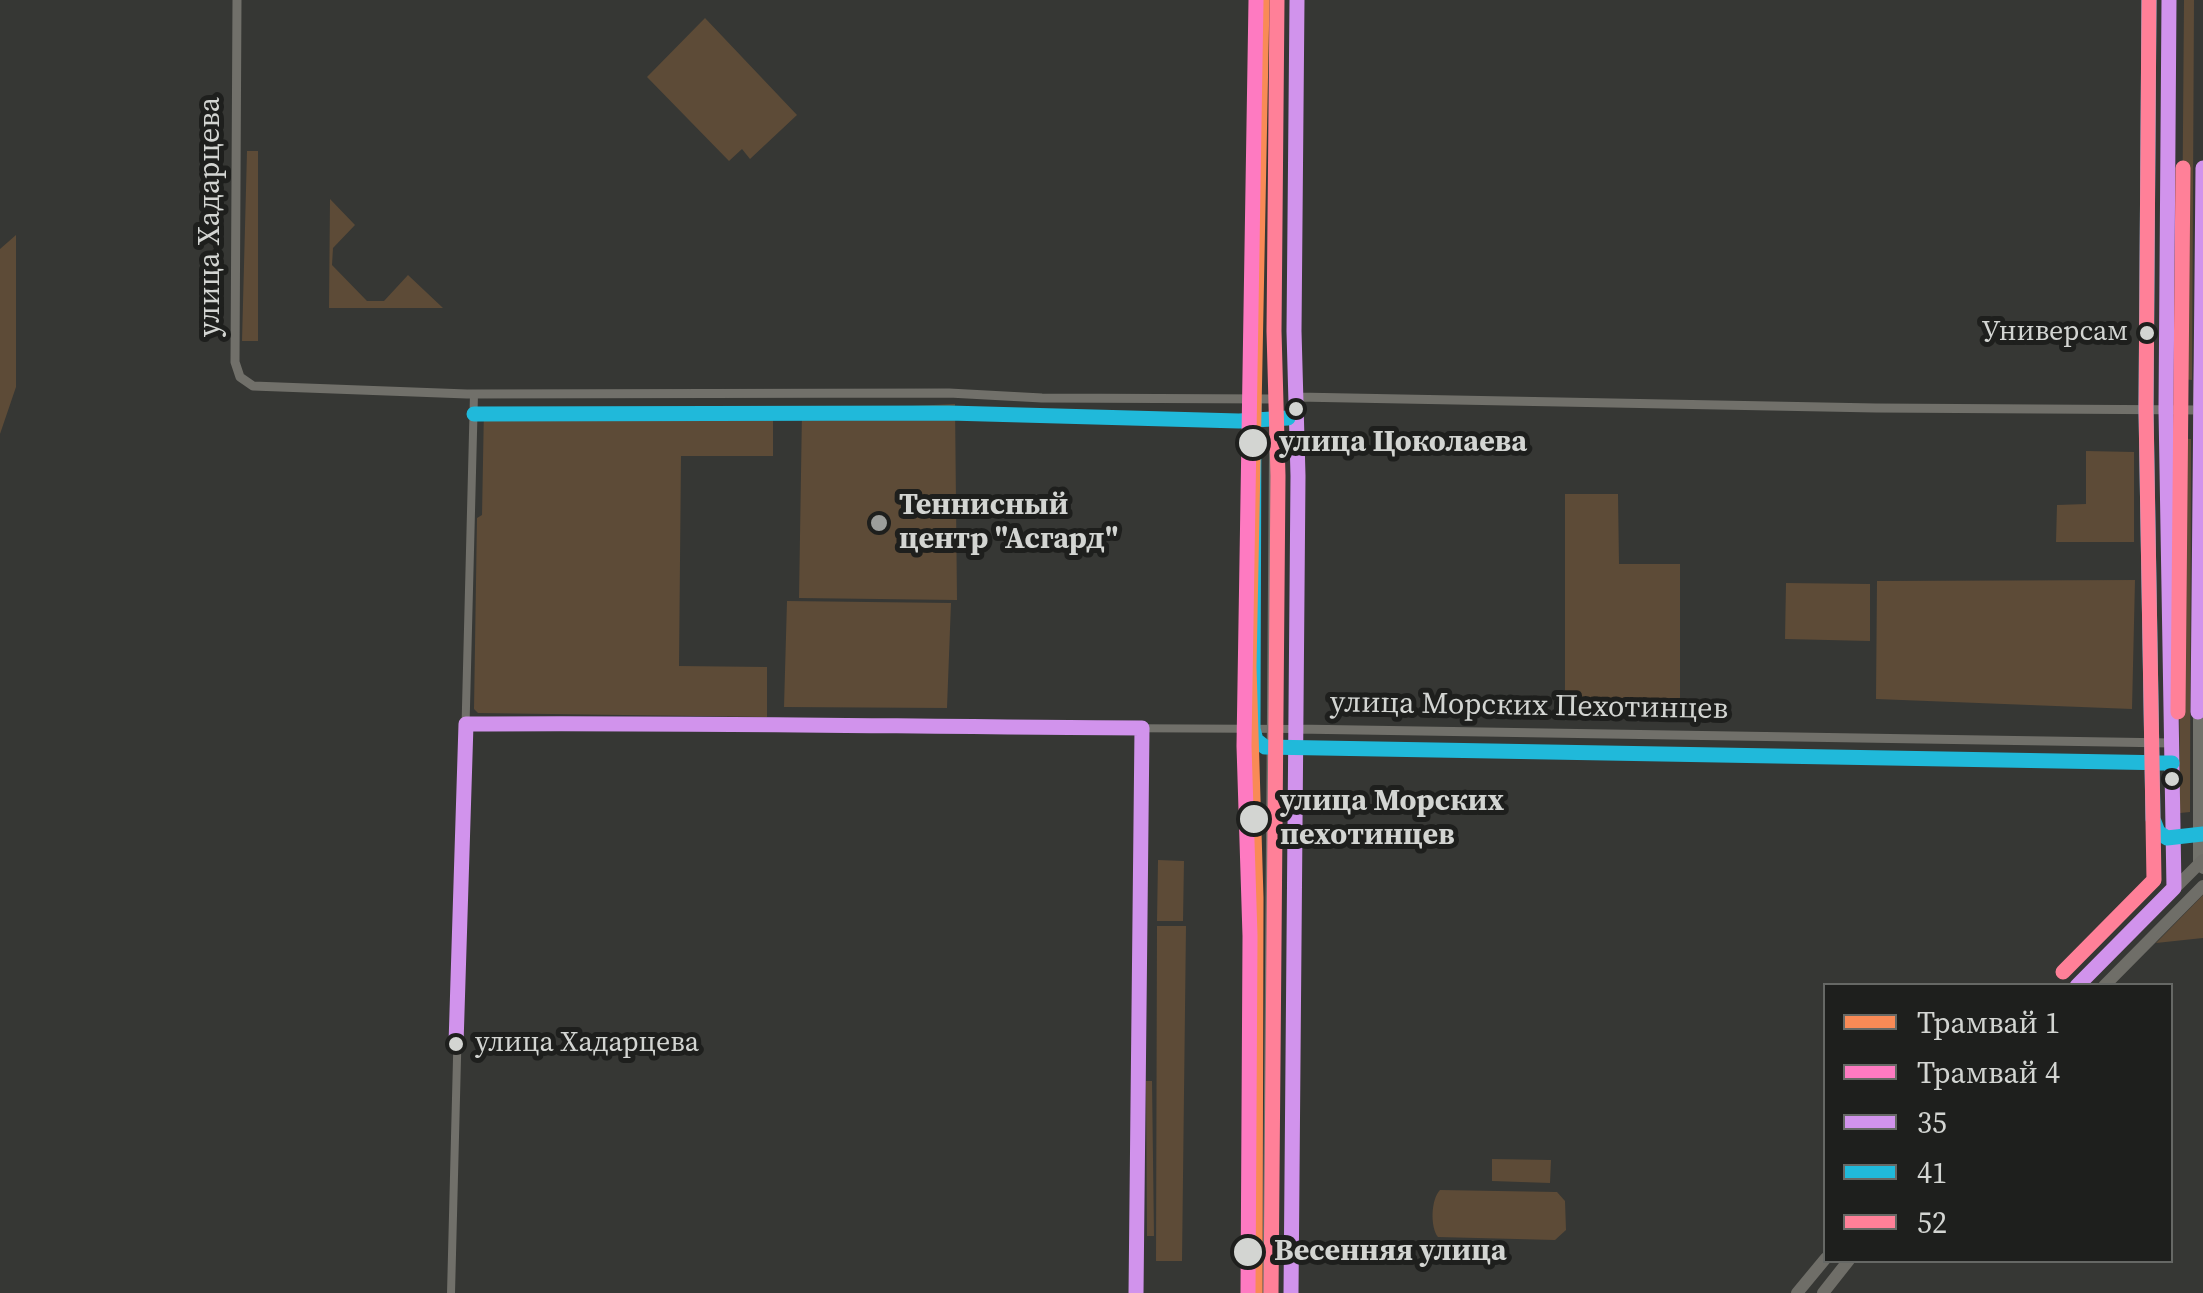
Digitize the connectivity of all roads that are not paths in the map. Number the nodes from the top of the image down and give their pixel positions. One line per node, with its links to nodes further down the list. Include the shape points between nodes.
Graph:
1 (237, 0): 6 (street, улица Хадарцева, via 240,378 261,386)
2 (1277, 0): 8 (street)
3 (1297, 0): 7 (street)
4 (2169, 0): 9 (main road)
5 (2203, 168): 10 (main road)
6 (474, 394): 8 (street); 11 (street)
7 (1297, 397): 8 (street); 9 (street); 13 (street)
8 (1274, 400): 12 (street)
9 (2166, 409): 10 (street); 14 (main road)
10 (2201, 410): 16 (main road)
11 (466, 724): 12 (street, улица Морских Пехотинцев); 24 (street)
12 (1273, 728): 13 (street, улица Морских Пехотинцев); 25 (street)
13 (1296, 729): 14 (street, улица Морских Пехотинцев); 26 (street)
14 (2172, 743): 15 (main road)
15 (2173, 819): 16 (main road); 19 (main road)
16 (2201, 821): 17 (main road)
17 (2201, 864): 19 (highway)
18 (2203, 886): 21 (highway)
19 (2174, 888): 20 (highway)
20 (2080, 983)
21 (2107, 983)
22 (1823, 1262): 27 (highway)
23 (1847, 1263): 28 (highway)
24 (451, 1293)
25 (1266, 1293)
26 (1291, 1293)
27 (1797, 1293)
28 (1823, 1293)

